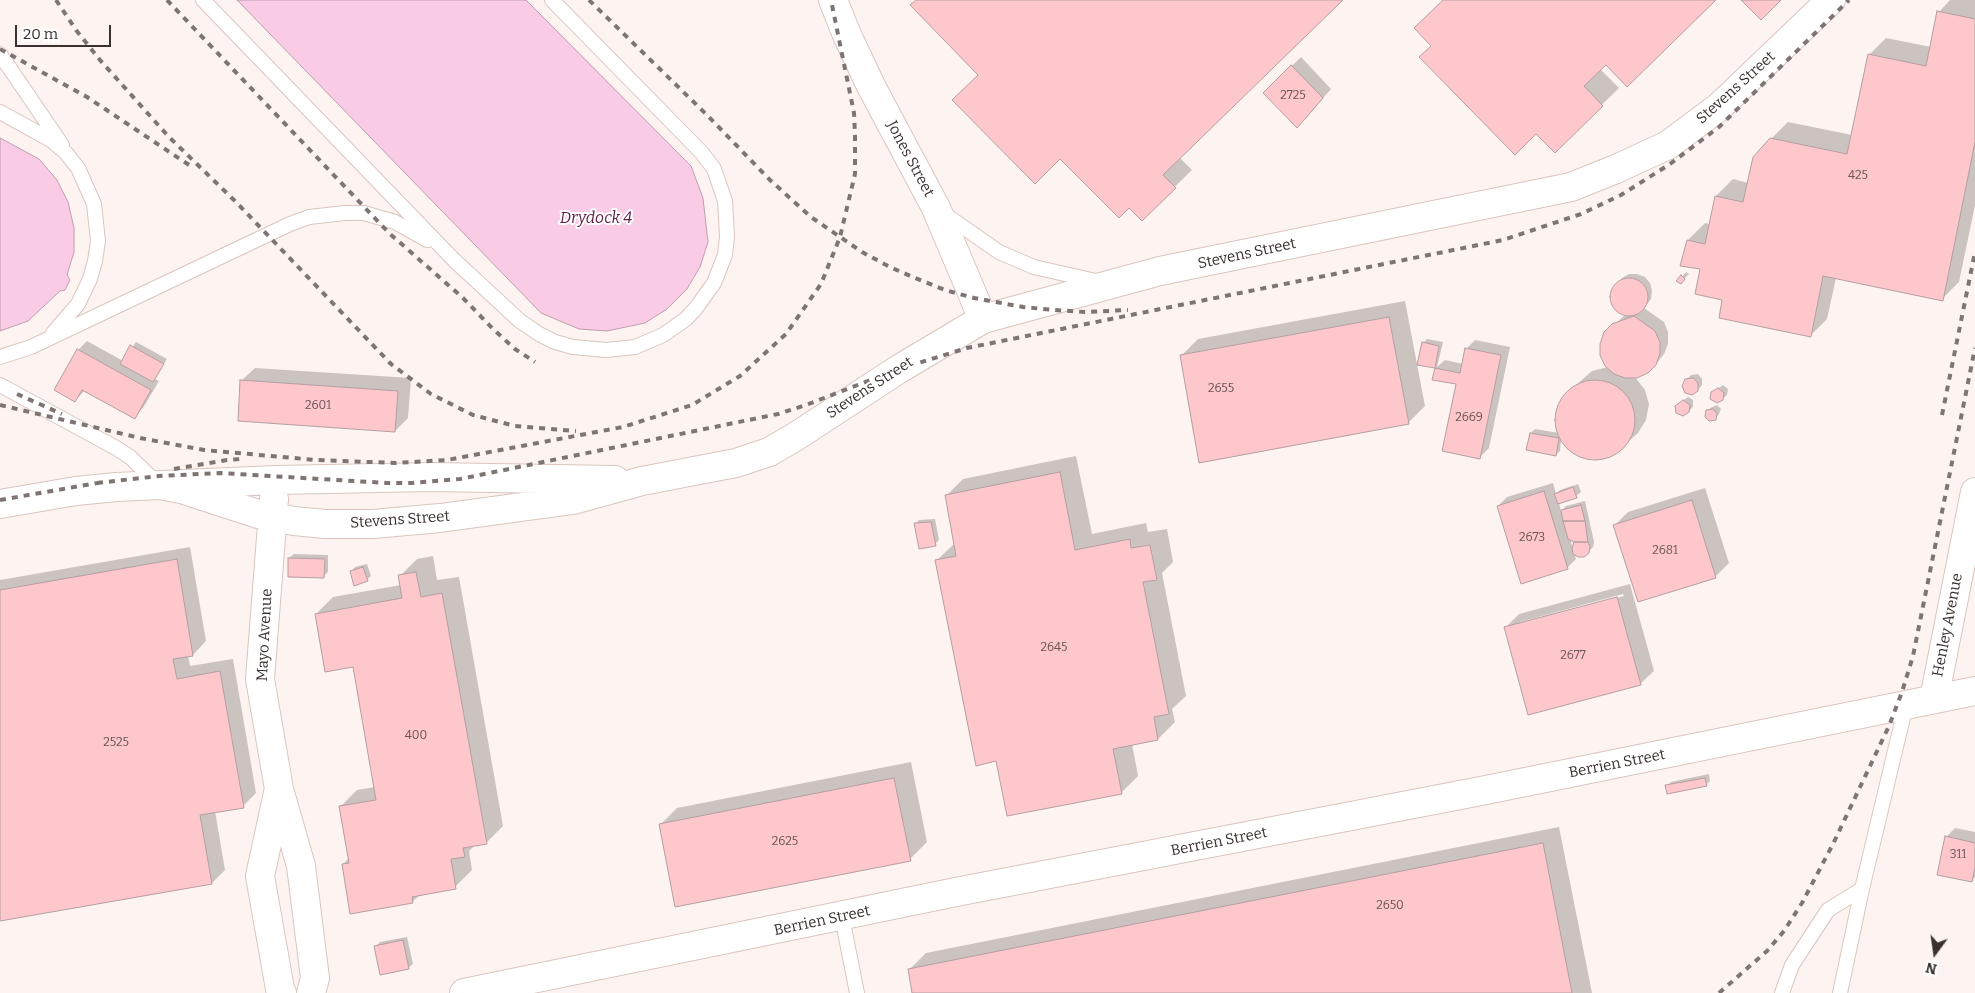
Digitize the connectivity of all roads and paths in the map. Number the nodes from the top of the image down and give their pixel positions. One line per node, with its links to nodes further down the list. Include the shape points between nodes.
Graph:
1 (202, 0): 9 (lane)
2 (552, 0): 9 (lane, via 687,136 714,169 721,185 727,219 725,255 714,283 696,308 669,331 635,347 620,350 590,350 539,334 520,321)
3 (834, 0): 8 (street, Jones Street, via 872,86)
4 (1831, 0): 10 (street, Stevens Street, via 1719,107 1668,145 1571,188 1160,271)
5 (0, 54): 7 (lane)
6 (0, 112): 7 (lane, via 51,140)
7 (78, 168): 12 (lane, via 94,204 98,231 95,261 78,304 52,334)
8 (936, 208): 10 (lane, via 999,252 1034,267); 11 (street, Jones Street)
9 (454, 260): 12 (lane, via 433,243 381,218 345,212 309,217)
10 (1110, 284): 11 (street, Stevens Street)
11 (983, 319): 16 (street, Stevens Street, via 769,452 736,463)
12 (31, 347): 13 (lane)
13 (0, 357)
14 (0, 386): 17 (lane, via 116,448)
15 (276, 480): 16 (street, Stevens Street, via 430,476); 17 (street, Stevens Street); 20 (street, Mayo Avenue)
16 (642, 481): 20 (street, Stevens Street, via 573,500 440,518 373,524 325,524)
17 (160, 485): 19 (street, Stevens Street, via 76,491); 20 (street, Stevens Street)
18 (1975, 492): 22 (street, Henley Avenue)
19 (0, 504)
20 (272, 517): 24 (street, Mayo Avenue, via 260,679)
21 (1975, 691): 22 (street, Berrien Street)
22 (1934, 699): 23 (street, Berrien Street)
23 (1906, 705): 25 (lane); 26 (street, Berrien Street)
24 (279, 789): 27 (street, Mayo Avenue, via 260,876); 28 (street, Mayo Avenue, via 301,866 315,978)
25 (1862, 889): 31 (lane, via 1828,910 1792,965); 32 (lane)
26 (842, 917): 29 (street, Berrien Street); 30 (lane)
27 (282, 993)
28 (311, 993)
29 (464, 993)
30 (857, 993)
31 (1782, 993)
32 (1840, 993)

